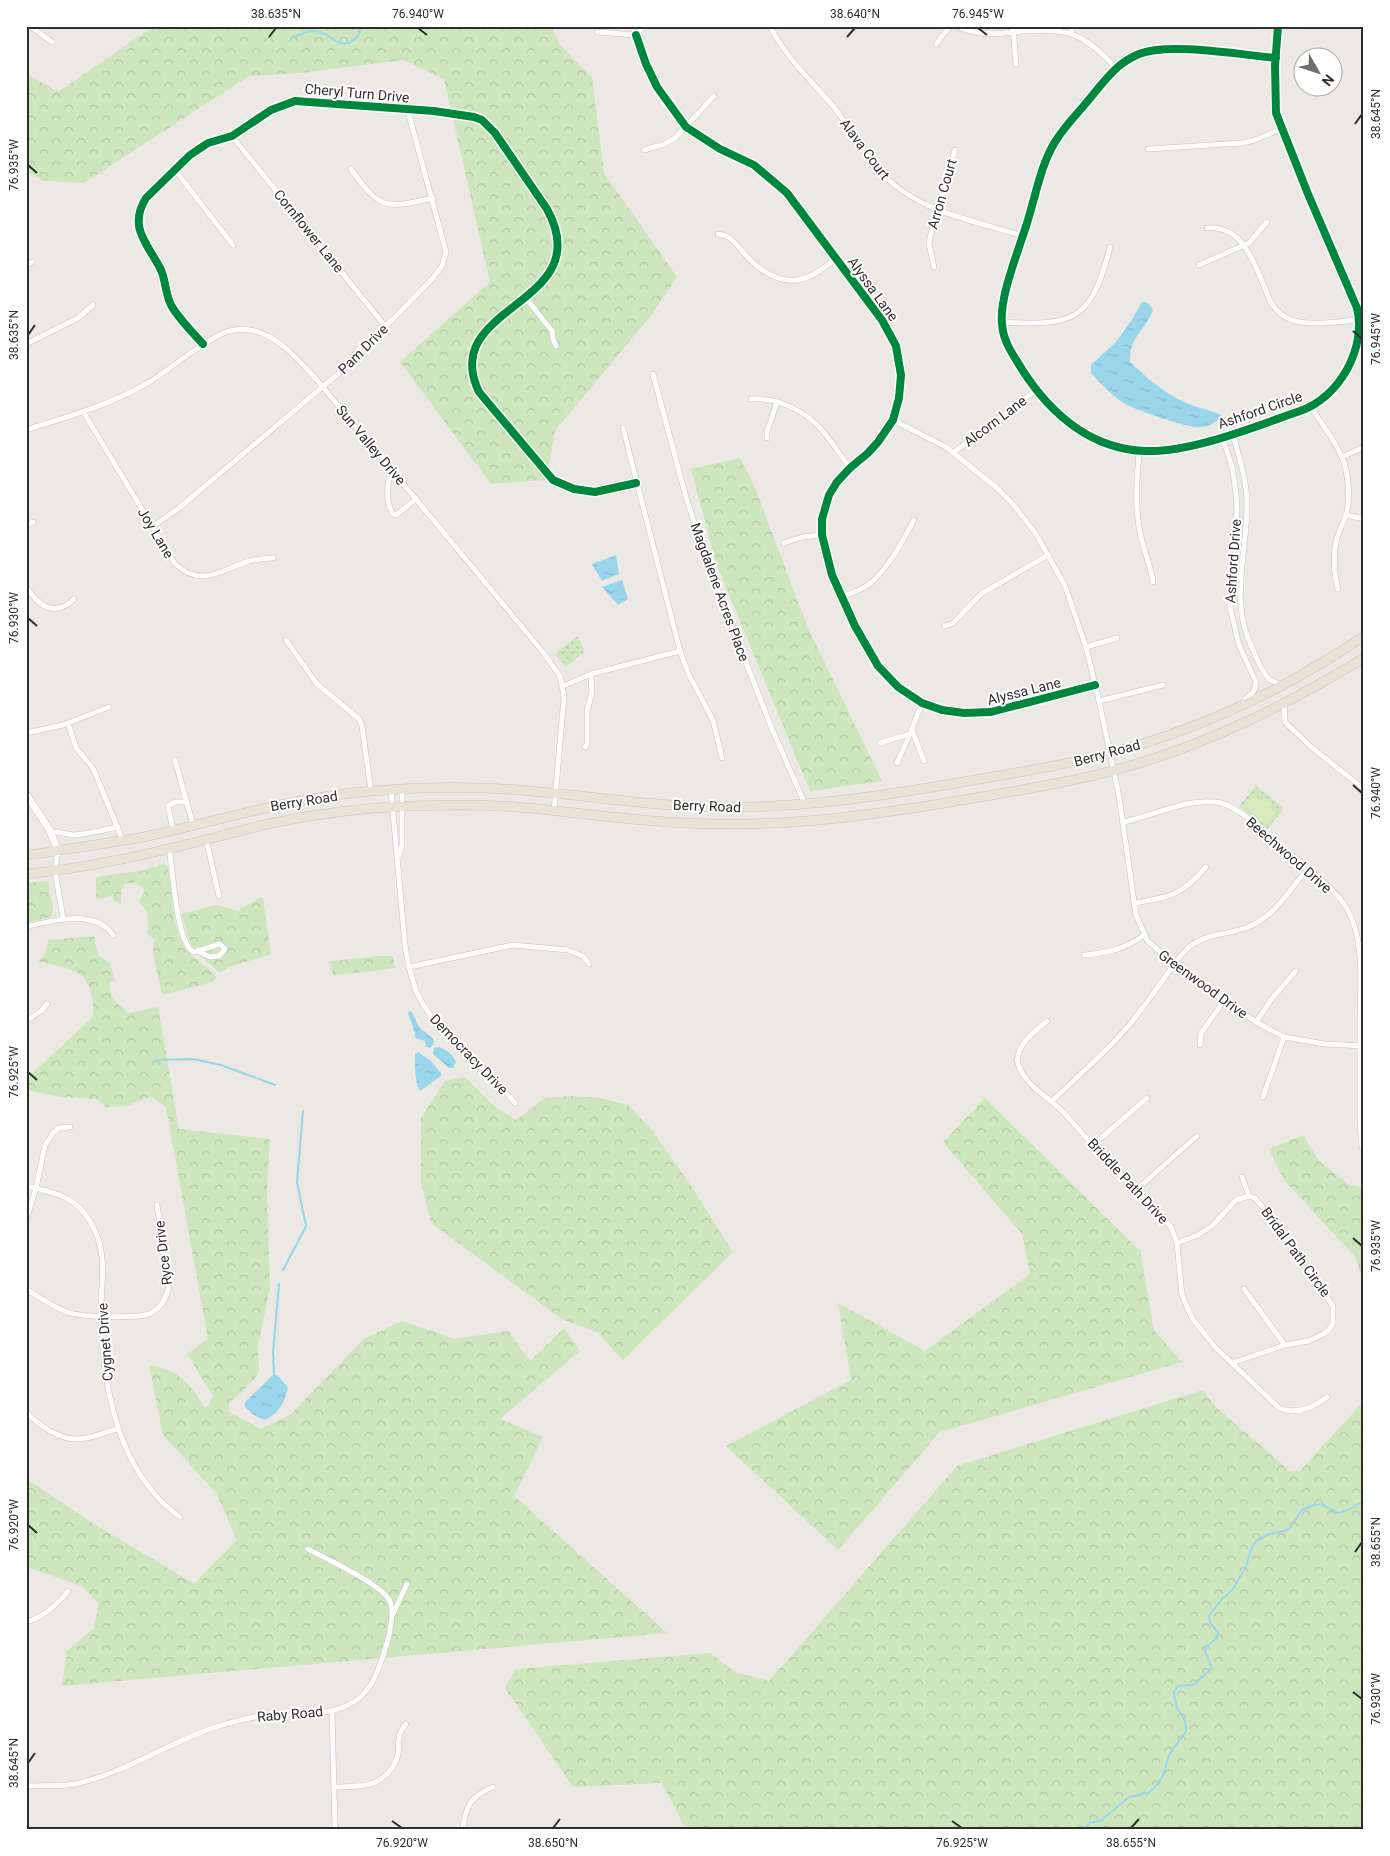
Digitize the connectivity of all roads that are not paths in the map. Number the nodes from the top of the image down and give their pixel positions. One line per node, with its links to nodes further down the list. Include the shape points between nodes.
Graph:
1 (30, 26): 12 (street)
2 (644, 26): 11 (street)
3 (770, 26): 28 (street, Alava Court, via 783,50 834,108 875,167 911,198)
4 (950, 26): 13 (street)
5 (957, 26): 8 (street, via 987,34)
6 (1074, 26): 10 (street)
7 (1278, 26): 14 (street)
8 (1013, 29): 10 (street); 15 (street)
9 (597, 32): 11 (street)
10 (1071, 34): 16 (street, via 1103,55)
11 (636, 35): 19 (street, Alyssa Lane, via 657,87)
12 (52, 42)
13 (936, 44)
14 (1276, 58): 16 (street, Ashford Circle, via 1160,49 1138,55); 20 (street, Ashford Circle, via 1275,101)
15 (1016, 64)
16 (1116, 68): 32 (street, Ashford Circle, via 1054,142)
17 (714, 96): 19 (street)
18 (408, 110): 21 (street, Cheryl Turn Drive, via 295,101 271,110); 27 (street, Pam Drive); 41 (street, Cheryl Turn Drive, via 462,114 482,120 495,133 553,221 558,241 554,262 543,281)
19 (686, 127): 23 (street, via 665,144); 36 (street, Alyssa Lane, via 720,149 754,165 780,186)
20 (1281, 129): 22 (street, via 1242,143); 43 (street, Ashford Circle)
21 (232, 136): 26 (street, Cheryl Turn Drive, via 208,143 190,154); 45 (street, Cornflower Lane)
22 (1148, 148)
23 (644, 150)
24 (955, 150): 28 (street, Arron Court)
25 (351, 169): 27 (street, via 366,190 389,205 401,206)
26 (175, 170): 33 (street); 47 (street, Cheryl Turn Drive, via 141,206 139,229 162,270 171,305)
27 (433, 198): 45 (street, Pam Drive, via 446,252 442,266)
28 (937, 210): 32 (street, Alava Court); 40 (street, Arron Court, via 929,244)
29 (1267, 222): 34 (street)
30 (1207, 228): 34 (street, via 1227,231)
31 (718, 234): 36 (street, via 730,238 758,268 775,278 797,280 807,277)
32 (1023, 236): 44 (street, Ashford Circle, via 1004,300)
33 (233, 245)
34 (1245, 245): 38 (street); 43 (street, via 1271,303 1285,317 1300,322)
35 (1110, 246): 44 (street, via 1098,289 1082,310 1050,323)
36 (836, 258): 56 (street, Alyssa Lane, via 882,320 896,346 901,376)
37 (32, 262): 39 (street)
38 (1199, 265)
39 (26, 266)
40 (934, 267)
41 (526, 298): 48 (street, via 552,331); 68 (street, Cheryl Turn Drive, via 490,325 478,339 472,356 473,379 479,392 553,480 574,489 595,492)
42 (92, 305): 46 (street, via 78,318)
43 (1360, 319): 54 (street, Ashford Circle, via 1357,346 1346,370)
44 (1001, 322): 51 (street, Ashford Circle, via 1010,350)
45 (385, 326): 50 (street, Pam Drive)
46 (26, 344)
47 (203, 344): 50 (street, Sun Valley Drive, via 227,331 260,332 298,360); 55 (street, Sun Valley Drive, via 143,385)
48 (556, 346)
49 (654, 374): 120 (street, Magdalene Acres Place, via 686,497 708,565)
50 (322, 387): 67 (street, Sun Valley Drive); 75 (street, Pam Drive)
51 (1036, 390): 63 (street, Ashford Circle, via 1077,429 1105,443); 64 (street, Alcorn Lane)
52 (751, 399): 53 (street)
53 (777, 402): 61 (street); 66 (street, via 798,409 813,420)
54 (1311, 407): 59 (street, Ashford Circle); 65 (street)
55 (84, 413): 58 (street, Sun Valley Drive); 75 (street, Joy Lane)
56 (893, 420): 64 (street, Greenwood Drive); 66 (street, Alyssa Lane, via 878,442)
57 (623, 428): 68 (street)
58 (26, 430)
59 (1232, 434): 60 (street, Ashford Circle); 96 (street, Ashford Drive, via 1247,498 1239,586 1242,619 1247,640 1263,671)
60 (1222, 437): 63 (street, Ashford Circle, via 1172,450); 100 (street, Ashford Drive, via 1232,466 1237,511 1230,607 1238,645 1256,682 1254,691)
61 (767, 438)
62 (1364, 447): 65 (street)
63 (1139, 451): 80 (street, via 1137,511)
64 (954, 452): 78 (street, Greenwood Drive, via 1013,504)
65 (1342, 457): 70 (street, via 1348,494)
66 (850, 468): 76 (street, Alyssa Lane, via 829,495)
67 (392, 470): 69 (street, Sun Valley Drive); 69 (street, via 388,502 393,514)
68 (636, 483): 90 (street)
69 (416, 499): 95 (street, Sun Valley Drive, via 542,651 560,676)
70 (1346, 515): 71 (street); 82 (street, via 1334,552)
71 (1364, 519)
72 (914, 520): 83 (street, via 892,559 878,576)
73 (33, 522): 74 (street)
74 (26, 526)
75 (152, 527): 79 (street, Joy Lane, via 175,564 195,576 209,576 250,561)
76 (822, 534): 77 (street); 83 (street, Alyssa Lane, via 829,566)
77 (784, 543)
78 (1048, 554): 85 (street, via 980,594 953,623); 89 (street, Greenwood Drive, via 1065,586)
79 (273, 558)
80 (1153, 582)
81 (26, 587): 84 (street, via 35,599 53,609 67,606)
82 (1338, 589)
83 (843, 597): 98 (street, Alyssa Lane, via 878,666)
84 (74, 600)
85 (945, 626)
86 (1364, 636): 96 (highway, Berry Road)
87 (1118, 638): 89 (street)
88 (286, 640): 116 (street, via 317,684 359,719)
89 (1086, 647): 93 (street, Greenwood Drive)
90 (680, 651): 92 (street); 108 (street, via 713,720)
91 (1364, 658): 99 (highway, Berry Road)
92 (591, 674): 95 (street); 106 (street, via 588,744)
93 (1095, 685): 97 (street, Greenwood Drive); 98 (street, Alyssa Lane, via 983,713 950,712)
94 (1163, 685): 97 (street)
95 (563, 686): 118 (street, Sun Valley Drive)
96 (1283, 686): 100 (highway, Berry Road)
97 (1099, 702): 107 (street, Greenwood Drive)
98 (922, 703): 103 (street)
99 (1284, 704): 112 (highway, Berry Road, via 1212,738); 114 (street, via 1285,722)
100 (1240, 706): 107 (highway, Berry Road, via 1180,731)
101 (109, 707): 102 (street)
102 (68, 722): 104 (street); 125 (street, via 76,748 94,768)
103 (911, 732): 105 (street); 110 (street); 111 (street)
104 (26, 733)
105 (880, 743)
106 (585, 748)
107 (1110, 753): 112 (street, Greenwood Drive); 120 (highway, Berry Road, via 1057,766 901,793)
108 (722, 758)
109 (175, 760): 119 (street)
110 (924, 761)
111 (897, 763)
112 (1114, 770): 122 (highway, Berry Road, via 888,813 827,820 721,824); 123 (street, Greenwood Drive)
113 (402, 789): 115 (highway, Berry Road); 118 (highway, Berry Road, via 484,788); 121 (street, Democracy Drive)
114 (1364, 789)
115 (391, 790): 116 (highway, Berry Road); 121 (street, Democracy Drive)
116 (371, 791): 124 (highway, Berry Road, via 276,804)
117 (26, 794): 127 (street)
118 (556, 794): 120 (highway, Berry Road, via 689,806); 122 (street, Sun Valley Drive)
119 (187, 802): 124 (street); 126 (street, via 168,806)
120 (805, 805)
121 (398, 807): 122 (highway, Berry Road, via 513,807); 128 (highway, Berry Road, via 283,821); 133 (street, Democracy Drive); 133 (street, Democracy Drive, via 402,845)
122 (554, 811)
123 (1123, 822): 135 (street, Beechwood Drive, via 1195,802 1216,802 1233,808); 139 (street, Greenwood Drive)
124 (193, 825): 126 (highway, Berry Road)
125 (118, 827): 127 (street, via 82,834); 129 (street)
126 (173, 830): 129 (highway, Berry Road)
127 (50, 833): 131 (street)
128 (206, 840): 130 (highway, Berry Road); 138 (street)
129 (123, 841): 131 (highway, Berry Road)
130 (169, 848): 136 (highway, Berry Road); 144 (street, via 181,932 189,949)
131 (58, 850): 132 (highway, Berry Road); 136 (street)
132 (26, 855)
133 (398, 858): 148 (street, Democracy Drive)
134 (1206, 868): 139 (street, via 1177,894)
135 (1307, 869): 147 (street, via 1264,918 1249,927 1206,938 1189,947); 157 (street, Beechwood Drive, via 1340,900 1353,923 1359,952)
136 (55, 871): 137 (highway, Berry Road); 140 (street)
137 (26, 874)
138 (219, 896)
139 (1134, 903): 143 (street, Greenwood Drive)
140 (63, 918): 141 (street); 142 (street, via 102,925)
141 (26, 927)
142 (113, 935)
143 (1144, 935): 145 (street, via 1121,949); 147 (street, Greenwood Drive)
144 (197, 951): 144 (street, via 220,944 225,949 223,954 214,958)
145 (1084, 955)
146 (589, 964): 148 (street, via 583,956 568,950 513,945)
147 (1173, 964): 150 (street, Greenwood Drive); 160 (street, via 1114,1042)
148 (409, 967): 161 (street, Democracy Drive, via 416,991 436,1023)
149 (1296, 971): 154 (street, via 1272,997)
150 (1224, 1001): 154 (street, Greenwood Drive); 156 (street, via 1201,1033)
151 (46, 1004): 152 (street)
152 (26, 1021)
153 (1047, 1021): 160 (street, Briddle Path Drive, via 1021,1048 1018,1064 1027,1080)
154 (1256, 1022): 155 (street, Greenwood Drive)
155 (1284, 1037): 157 (street, Greenwood Drive); 158 (street)
156 (1200, 1045)
157 (1362, 1046): 165 (street, Beechwood Drive)
158 (1263, 1097)
159 (1147, 1098): 164 (street)
160 (1052, 1101): 164 (street, Briddle Path Drive)
161 (515, 1103)
162 (70, 1127): 168 (street, via 59,1128 45,1145)
163 (1197, 1136): 169 (street)
164 (1093, 1145): 169 (street, Briddle Path Drive)
165 (1362, 1148)
166 (1242, 1177): 170 (street, Bridal Path Circle)
167 (26, 1186): 168 (street, Cygnet Drive)
168 (36, 1188): 172 (street); 176 (street, Cygnet Drive, via 61,1194 73,1202 95,1231 101,1252)
169 (1136, 1190): 173 (street, Briddle Path Drive, via 1171,1227)
170 (1250, 1196): 173 (street, Bridal Path Circle, via 1236,1200 1215,1224 1203,1232); 177 (street, Bridal Path Circle, via 1262,1204 1333,1306 1334,1321 1328,1331 1309,1341)
171 (157, 1205): 176 (street, Ryce Drive, via 168,1294 156,1310 146,1315)
172 (26, 1220)
173 (1177, 1243): 178 (street, Briddle Path Drive, via 1186,1307 1201,1332)
174 (26, 1289): 176 (street, Ryce Drive, via 65,1312)
175 (1244, 1289): 177 (street)
176 (101, 1316): 181 (street, Cygnet Drive, via 106,1372)
177 (1285, 1344): 178 (street, Bridal Path Circle)
178 (1232, 1363): 179 (street, Briddle Path Drive, via 1286,1411 1310,1408)
179 (1327, 1397)
180 (26, 1411): 181 (street, via 45,1427 66,1438 80,1439)
181 (117, 1429): 182 (street, Cygnet Drive, via 144,1482 163,1504)
182 (180, 1517)
183 (308, 1549): 186 (street, via 377,1586 390,1601)
184 (407, 1584): 186 (street, Raby Road)
185 (68, 1591): 187 (street, via 50,1610)
186 (392, 1617): 188 (street, Raby Road, via 382,1659 369,1688 355,1701)
187 (26, 1622)
188 (332, 1711): 190 (street, Raby Road, via 235,1721 184,1738 90,1780 56,1786); 191 (street)
189 (406, 1724): 191 (street, via 400,1732 397,1760 387,1775 366,1786)
190 (26, 1786)
191 (335, 1787): 193 (street)
192 (492, 1787): 194 (street, via 479,1793 467,1806)
193 (334, 1830)
194 (463, 1830)

